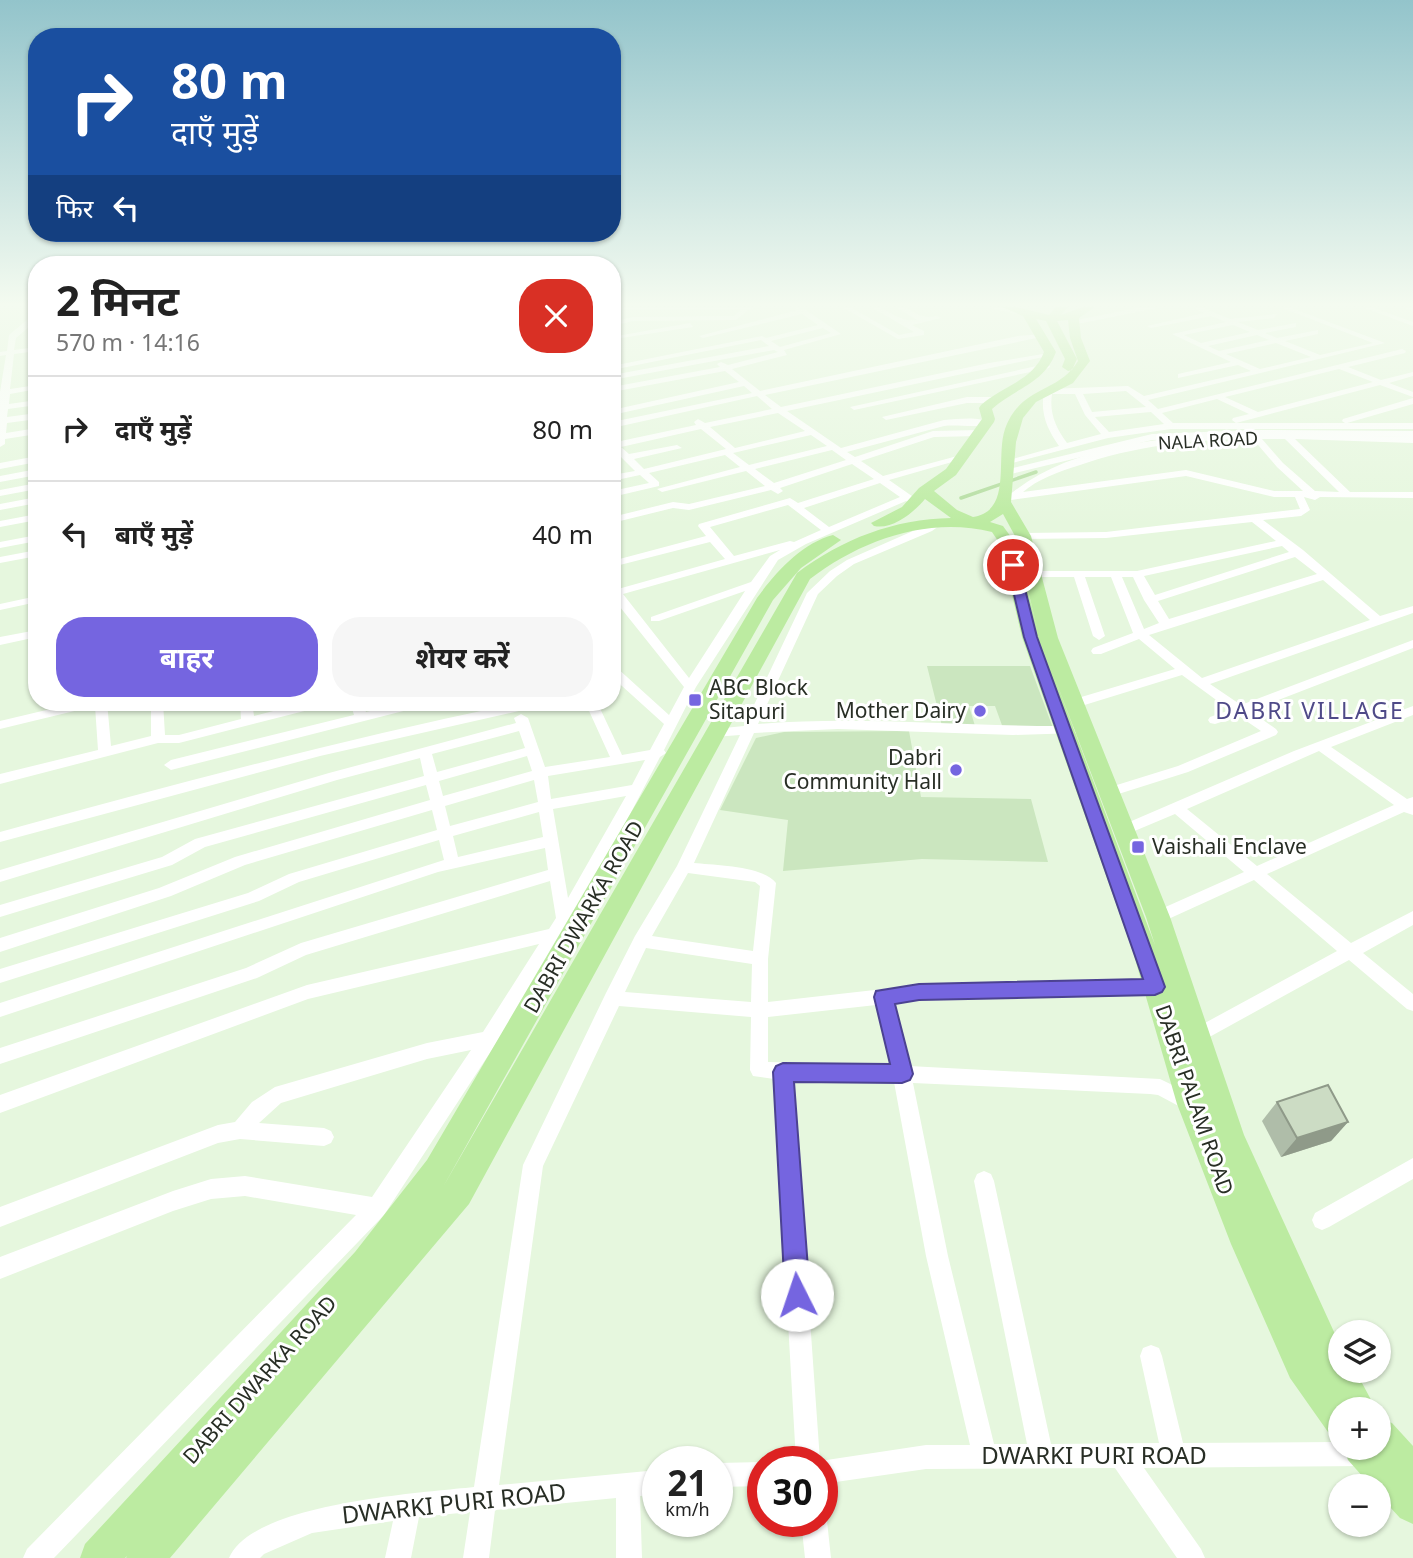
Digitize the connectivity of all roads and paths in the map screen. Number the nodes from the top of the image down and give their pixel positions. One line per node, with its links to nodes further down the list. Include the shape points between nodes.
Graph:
1 (663, 380): 13 (street)
2 (743, 380): 15 (street)
3 (815, 380): 20 (street)
4 (917, 380): 19 (street); 33 (street)
5 (968, 380): 19 (street)
6 (1033, 380): 49 (main road, DABRI DWARKA ROAD)
7 (1052, 380): 49 (main road, via 1017,400)
8 (1070, 380): 21 (main road)
9 (1223, 380): 24 (street)
10 (1286, 380): 25 (street)
11 (1374, 380): 14 (street)
12 (1389, 380): 14 (street)
13 (651, 382): 18 (street); 26 (street)
14 (1380, 382): 22 (street); 35 (street)
15 (747, 383): 20 (street); 26 (street)
16 (3, 386): 17 (street); 30 (street)
17 (28, 387)
18 (621, 388)
19 (931, 389): 29 (street)
20 (763, 390): 31 (street); 33 (street)
21 (1049, 391): 23 (street); 49 (main road, via 1031,399 1009,433); 58 (street, via 1049,423)
22 (1413, 395)
23 (1080, 397): 24 (street); 36 (street)
24 (1140, 397): 34 (street)
25 (1218, 397): 34 (street); 35 (street)
26 (672, 400): 31 (street); 32 (street)
27 (1413, 401): 42 (street)
28 (28, 404): 30 (street)
29 (854, 407)
30 (1, 408): 39 (street)
31 (683, 410): 40 (street); 45 (street)
32 (621, 411)
33 (780, 411): 45 (street); 47 (street)
34 (1154, 411): 36 (street); 43 (street)
35 (1256, 414): 41 (street); 48 (street)
36 (1089, 415): 50 (street)
37 (28, 416): 39 (street)
38 (886, 417): 49 (street, via 967,400)
39 (1, 421): 52 (street)
40 (621, 423)
41 (1218, 425): 43 (street); 48 (street, via 1261,425)
42 (1331, 425): 44 (street); 48 (street)
43 (1171, 426): 50 (street)
44 (1413, 426)
45 (703, 427): 56 (street); 62 (street)
46 (28, 432): 52 (street)
47 (813, 432): 60 (street); 62 (street)
48 (1276, 432): 51 (street); 53 (street, NALA ROAD); 54 (street, NALA ROAD); 74 (street, via 1152,438)
49 (985, 435): 60 (street, via 960,421); 66 (street, via 933,435); 73 (street); 74 (main road); 84 (main road, DABRI DWARKA ROAD, via 951,472)
50 (1107, 435): 58 (street)
51 (1413, 435)
52 (0, 437): 57 (street)
53 (1257, 438): 74 (street, NALA ROAD, via 1169,440 1089,458 1023,485); 82 (street)
54 (1289, 438): 55 (street, NALA ROAD); 83 (street)
55 (1413, 440)
56 (621, 443)
57 (0, 444)
58 (1065, 447): 74 (street)
59 (677, 448): 63 (street)
60 (837, 449): 66 (street); 68 (street)
61 (621, 451): 63 (street)
62 (729, 451): 68 (street); 69 (street)
63 (629, 458): 64 (street); 69 (street)
64 (621, 460)
65 (28, 461): 67 (street)
66 (852, 461): 73 (street); 76 (street)
67 (0, 466)
68 (749, 468): 75 (street); 76 (street)
69 (642, 472): 71 (street); 75 (street)
70 (28, 474): 72 (street)
71 (621, 476)
72 (0, 479)
73 (880, 480): 84 (street); 86 (street)
74 (1007, 485): 81 (street, via 1186,473); 92 (main road, DABRI DWARKA ROAD, via 998,512); 96 (main road, DABRI PALAM ROAD)
75 (659, 487): 79 (street); 87 (street)
76 (773, 487): 86 (street); 87 (street, via 684,508)
77 (28, 488): 78 (street)
78 (0, 493)
79 (621, 493)
80 (1413, 495): 83 (street)
81 (1299, 496): 82 (street); 90 (street, via 1305,512)
82 (1315, 496): 83 (street)
83 (1349, 496)
84 (916, 497): 92 (main road, DABRI PALAM ROAD); 95 (street); 159 (main road, DABRI DWARKA ROAD, via 889,519 816,548 786,572)
85 (28, 502): 88 (street)
86 (794, 504): 95 (street); 97 (street, via 706,524 704,529)
87 (673, 505): 89 (street)
88 (0, 507)
89 (621, 518)
90 (1254, 518): 96 (street, via 1106,535); 100 (street)
91 (28, 519): 94 (street)
92 (970, 522): 93 (main road, DABRI DWARKA ROAD); 152 (main road, DABRI PALAM ROAD, via 998,530 1008,544 1022,609)
93 (938, 523): 151 (street, via 855,559 813,593); 153 (main road, DABRI DWARKA ROAD, via 901,526 825,558 803,576)
94 (0, 524)
95 (828, 531): 99 (street)
96 (1023, 536): 107 (main road, DABRI PALAM ROAD)
97 (712, 538): 105 (street); 106 (street)
98 (28, 539): 101 (street)
99 (802, 542): 105 (street); 112 (street, via 774,558)
100 (1284, 542): 102 (street); 109 (street)
101 (0, 545)
102 (1299, 552): 111 (street); 115 (street)
103 (28, 555): 104 (street)
104 (0, 560)
105 (731, 560): 113 (street)
106 (621, 562)
107 (1033, 574): 110 (street); 132 (main road, DABRI PALAM ROAD, via 1049,638)
108 (1115, 574): 109 (street); 110 (street); 122 (street)
109 (1137, 574): 115 (street)
110 (1079, 575): 124 (street)
111 (1323, 576): 120 (street); 121 (street)
112 (755, 584): 119 (street); 131 (street)
113 (621, 590)
114 (28, 600): 117 (street)
115 (1150, 600): 121 (street)
116 (621, 601): 131 (street)
117 (0, 607)
118 (1413, 609): 120 (street)
119 (655, 619)
120 (1379, 621): 130 (street)
121 (1166, 624): 122 (street)
122 (1140, 634): 127 (street); 128 (street)
123 (28, 636): 125 (street)
124 (1099, 636)
125 (0, 641)
126 (1413, 644): 144 (street)
127 (1097, 651)
128 (1184, 670): 130 (street); 132 (street)
129 (621, 678): 148 (street)
130 (1200, 682): 144 (street)
131 (690, 687): 148 (street)
132 (1073, 704): 152 (main road, DABRI PALAM ROAD)
133 (1413, 710): 155 (street)
134 (60, 711): 149 (street)
135 (99, 711): 157 (street)
136 (157, 711): 154 (street)
137 (247, 711): 147 (street)
138 (287, 711): 147 (street)
139 (359, 711): 145 (street)
140 (388, 711): 145 (street)
141 (489, 711): 173 (street)
142 (516, 711): 150 (street)
143 (595, 711): 160 (street)
144 (1240, 711): 146 (street); 166 (street, via 1271,732 1183,769)
145 (361, 718): 161 (street)
146 (1215, 720)
147 (248, 721): 154 (street, via 179,739)
148 (670, 723): 159 (street)
149 (0, 725)
150 (524, 725): 156 (street); 158 (street)
151 (748, 730): 152 (street, via 838,725); 153 (street); 176 (street)
152 (1073, 730): 166 (main road, DABRI PALAM ROAD); 189 (main road, DABRI PALAM ROAD)
153 (714, 733): 234 (main road, DABRI DWARKA ROAD, via 458,1192)
154 (158, 739): 157 (street)
155 (1322, 747): 169 (street); 170 (street)
156 (533, 750): 162 (street); 163 (street)
157 (105, 751): 164 (street)
158 (425, 752): 163 (street); 179 (street)
159 (666, 753): 160 (street); 165 (street); 233 (main road, DABRI DWARKA ROAD, via 438,1170 366,1263)
160 (617, 758): 162 (street)
161 (171, 765)
162 (540, 773): 167 (street); 168 (street)
163 (432, 778): 167 (street); 180 (street, via 200,843 167,860)
164 (0, 779)
165 (635, 789): 168 (street); 183 (street)
166 (1109, 792): 171 (main road, DABRI PALAM ROAD)
167 (437, 804): 172 (street); 185 (street, via 240,862 165,892)
168 (545, 805): 172 (street); 174 (street)
169 (1410, 806): 177 (street)
170 (1177, 808): 171 (street); 177 (street)
171 (1125, 830): 181 (main road, DABRI PALAM ROAD)
172 (444, 833): 175 (street); 188 (street)
173 (0, 837)
174 (550, 841): 175 (street); 178 (street)
175 (452, 863): 193 (street)
176 (684, 867): 184 (street); 187 (street, via 758,877 768,883)
177 (1255, 872): 181 (street); 186 (street)
178 (555, 874): 183 (street); 197 (street, via 301,950 251,973)
179 (0, 876)
180 (0, 911)
181 (1158, 917): 195 (main road, DABRI PALAM ROAD)
182 (1413, 917): 186 (street)
183 (559, 927): 196 (street); 200 (street, via 307,992)
184 (641, 941): 187 (street); 191 (street)
185 (0, 945)
186 (1351, 951): 192 (street); 195 (street)
187 (760, 959): 194 (street)
188 (0, 976)
189 (1155, 987): 190 (street, via 919,992); 201 (main road, DABRI PALAM ROAD)
190 (883, 997): 194 (street); 198 (street)
191 (612, 998): 194 (street); 227 (street, via 533,1165)
192 (1413, 1004)
193 (0, 1010)
194 (760, 1010): 199 (street, via 759,1070)
195 (1198, 1035): 210 (main road, DABRI PALAM ROAD, via 1230,1136)
196 (489, 1039): 202 (street, via 435,1049 275,1096); 206 (street)
197 (0, 1056)
198 (901, 1069): 199 (street); 201 (street, via 1160,1087); 220 (street, via 937,1256)
199 (783, 1072): 215 (street)
200 (0, 1104)
201 (1191, 1104): 209 (main road, DABRI PALAM ROAD)
202 (240, 1130): 203 (street); 207 (street, via 218,1134)
203 (324, 1137)
204 (1413, 1168): 208 (street)
205 (984, 1181): 217 (street)
206 (376, 1208): 211 (street, via 245,1186 211,1189); 232 (street)
207 (0, 1217)
208 (1322, 1220)
209 (1247, 1244): 210 (main road); 214 (main road, DABRI PALAM ROAD, via 1302,1366)
210 (1278, 1245): 213 (main road, DABRI PALAM ROAD, via 1331,1363)
211 (0, 1268)
212 (1151, 1356): 219 (street)
213 (1352, 1397)
214 (1328, 1403)
215 (807, 1446)
216 (1328, 1448): 219 (street, DWARKI PURI ROAD)
217 (1041, 1454): 218 (street, DWARKI PURI ROAD); 220 (street, DWARKI PURI ROAD)
218 (1121, 1455): 219 (street, DWARKI PURI ROAD); 239 (street)
219 (1174, 1455)
220 (985, 1456): 223 (street, DWARKI PURI ROAD, via 926,1457)
221 (1391, 1459): 224 (main road)
222 (1379, 1460): 228 (main road)
223 (838, 1470)
224 (1413, 1472)
225 (642, 1484): 226 (street, DWARKI PURI ROAD)
226 (628, 1486): 227 (street, DWARKI PURI ROAD); 237 (street)
227 (484, 1498): 229 (street, DWARKI PURI ROAD); 236 (street)
228 (1413, 1505)
229 (410, 1506): 231 (street, DWARKI PURI ROAD, via 312,1521); 235 (street)
230 (816, 1537): 238 (street)
231 (248, 1551)
232 (36, 1558)
233 (99, 1558)
234 (145, 1558)
235 (398, 1558)
236 (476, 1558)
237 (628, 1558)
238 (818, 1558)
239 (1192, 1558)

